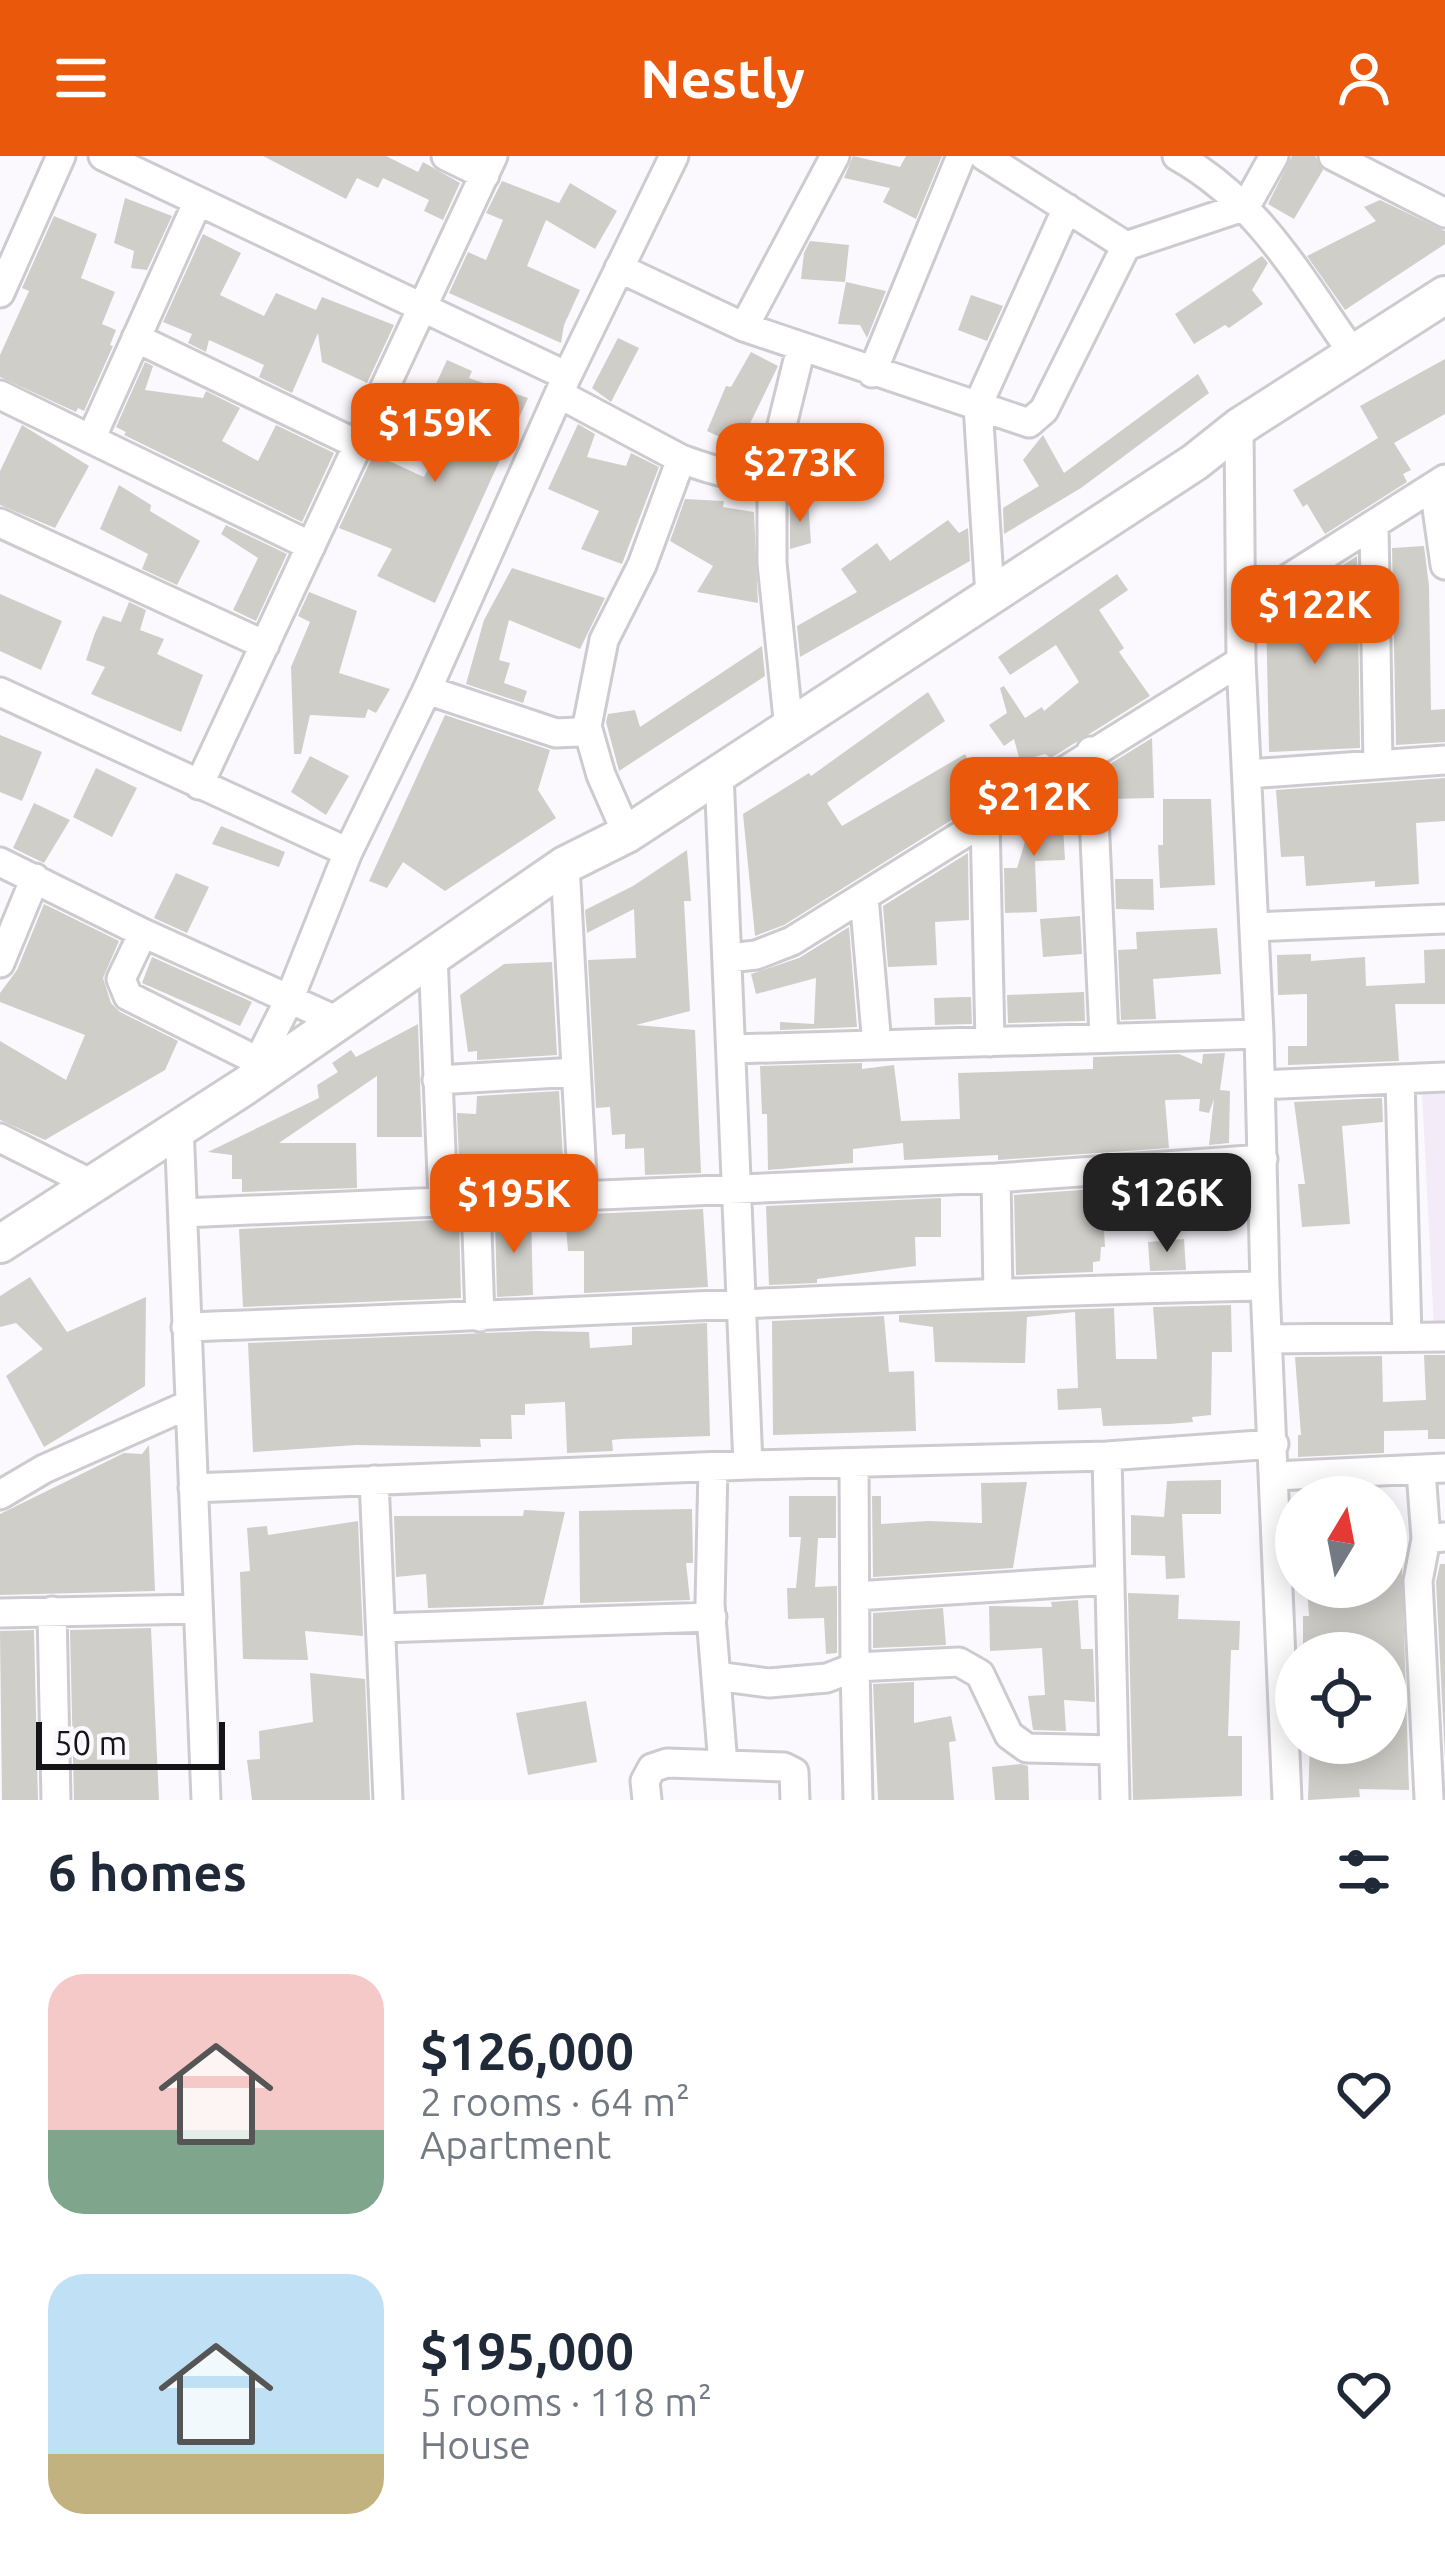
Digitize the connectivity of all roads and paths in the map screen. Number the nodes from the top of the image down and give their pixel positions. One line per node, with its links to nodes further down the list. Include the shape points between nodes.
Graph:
1 (61, 156): 17 (street)
2 (446, 156): 11 (street)
3 (674, 156): 18 (street)
4 (835, 156): 22 (street)
5 (961, 156): 26 (street)
6 (984, 156): 14 (street)
7 (1177, 156): 13 (street)
8 (1274, 156): 13 (street)
9 (1333, 156): 15 (street)
10 (122, 160): 12 (street)
11 (489, 165): 21 (street)
12 (198, 201): 21 (street); 23 (street)
13 (1246, 206): 16 (street); 25 (street)
14 (1066, 208): 16 (street); 28 (street)
15 (1445, 213)
16 (1126, 246): 28 (street, via 1038,419)
17 (6, 264): 19 (street)
18 (620, 268): 22 (street); 27 (street)
19 (0, 293)
20 (1445, 295): 25 (street)
21 (423, 308): 27 (street); 32 (street)
22 (744, 327): 24 (street)
23 (136, 338): 31 (street); 32 (street)
24 (801, 348): 26 (street); 34 (street)
25 (1352, 352): 30 (street)
26 (872, 373): 28 (street)
27 (564, 386): 33 (street); 44 (street)
28 (978, 405): 40 (street)
29 (3, 406): 31 (street)
30 (1239, 427): 40 (street); 41 (street)
31 (91, 439): 38 (street)
32 (359, 445): 38 (street)
33 (681, 459): 34 (street, via 728,476); 46 (street, via 604,640)
34 (772, 466): 47 (street, via 772,562)
35 (1439, 483): 37 (street); 39 (street)
36 (0, 524): 42 (street)
37 (1374, 526): 41 (street); 50 (street)
38 (311, 546): 42 (street)
39 (1445, 565)
40 (990, 596): 47 (street)
41 (1243, 607): 43 (street)
42 (265, 645): 53 (street)
43 (1241, 661): 48 (street); 52 (street)
44 (427, 690): 46 (street, via 556,733); 56 (street)
45 (0, 692): 53 (street)
46 (587, 726): 55 (street)
47 (789, 729): 51 (street)
48 (1091, 752): 54 (street); 70 (street)
49 (1445, 760): 50 (street)
50 (1378, 764): 52 (street)
51 (719, 773): 55 (street); 65 (street)
52 (1248, 774): 62 (street)
53 (199, 785): 56 (street)
54 (985, 820): 60 (street); 71 (street)
55 (627, 835): 58 (street)
56 (348, 852): 67 (street)
57 (0, 862): 59 (street)
58 (565, 865): 64 (street); 74 (street)
59 (35, 878): 63 (street); 66 (street)
60 (864, 897): 65 (street, via 774,950); 72 (street)
61 (1445, 919): 62 (street)
62 (1254, 927): 69 (street)
63 (143, 933): 67 (street); 75 (street, via 121,979 128,996)
64 (433, 954): 68 (street); 78 (street)
65 (729, 958): 73 (street)
66 (0, 963)
67 (289, 1000): 68 (street); 75 (street)
68 (338, 1021): 75 (street)
69 (1259, 1034): 70 (street); 79 (street)
70 (1104, 1037): 71 (street)
71 (990, 1042): 72 (street)
72 (877, 1045): 73 (street)
73 (732, 1049): 85 (street)
74 (576, 1072): 78 (street); 86 (street)
75 (252, 1074): 80 (street)
76 (1445, 1077): 77 (street)
77 (1400, 1078): 79 (street); 96 (street)
78 (437, 1080): 87 (street)
79 (1261, 1085): 82 (street)
80 (179, 1125): 84 (street); 89 (street)
81 (0, 1138): 84 (street)
82 (1263, 1159): 83 (street); 91 (street)
83 (996, 1178): 85 (street); 92 (street)
84 (90, 1183): 90 (street)
85 (736, 1190): 86 (street); 93 (street)
86 (583, 1195): 88 (street)
87 (443, 1201): 88 (street); 89 (street)
88 (476, 1203): 94 (street)
89 (183, 1213): 95 (street)
90 (0, 1244)
91 (1265, 1286): 92 (street); 98 (street)
92 (998, 1292): 93 (street)
93 (740, 1305): 94 (street); 103 (street)
94 (480, 1318): 95 (street)
95 (186, 1327): 99 (street)
96 (1408, 1336): 97 (street); 98 (street)
97 (1445, 1336)
98 (1269, 1339): 100 (street)
99 (190, 1404): 108 (street); 109 (street)
100 (1274, 1444): 101 (street); 106 (street)
101 (1107, 1456): 102 (street); 111 (street)
102 (854, 1463): 103 (street); 112 (street)
103 (748, 1465): 104 (street)
104 (712, 1467): 107 (street); 117 (street)
105 (1433, 1470): 106 (street); 110 (street)
106 (1275, 1476)
107 (374, 1480): 108 (street); 118 (street)
108 (193, 1488): 114 (street)
109 (0, 1495)
110 (1435, 1538): 123 (street, via 1418,1581)
111 (1110, 1580): 112 (street); 121 (street)
112 (855, 1596): 119 (street)
113 (1280, 1608): 131 (street)
114 (198, 1609): 116 (street); 125 (street)
115 (0, 1612): 116 (street)
116 (52, 1612): 124 (street)
117 (712, 1617): 118 (street); 120 (street)
118 (380, 1628): 126 (street)
119 (855, 1667): 120 (street, via 770,1683); 121 (street, via 959,1662 980,1674 1009,1735 1028,1748); 129 (street)
120 (716, 1676): 122 (street)
121 (1114, 1750): 130 (street)
122 (723, 1765): 127 (street, via 652,1768); 128 (street, via 794,1772)
123 (1426, 1799)
124 (56, 1800)
125 (206, 1800)
126 (388, 1800)
127 (647, 1800)
128 (795, 1800)
129 (858, 1800)
130 (1115, 1800)
131 (1287, 1800)

